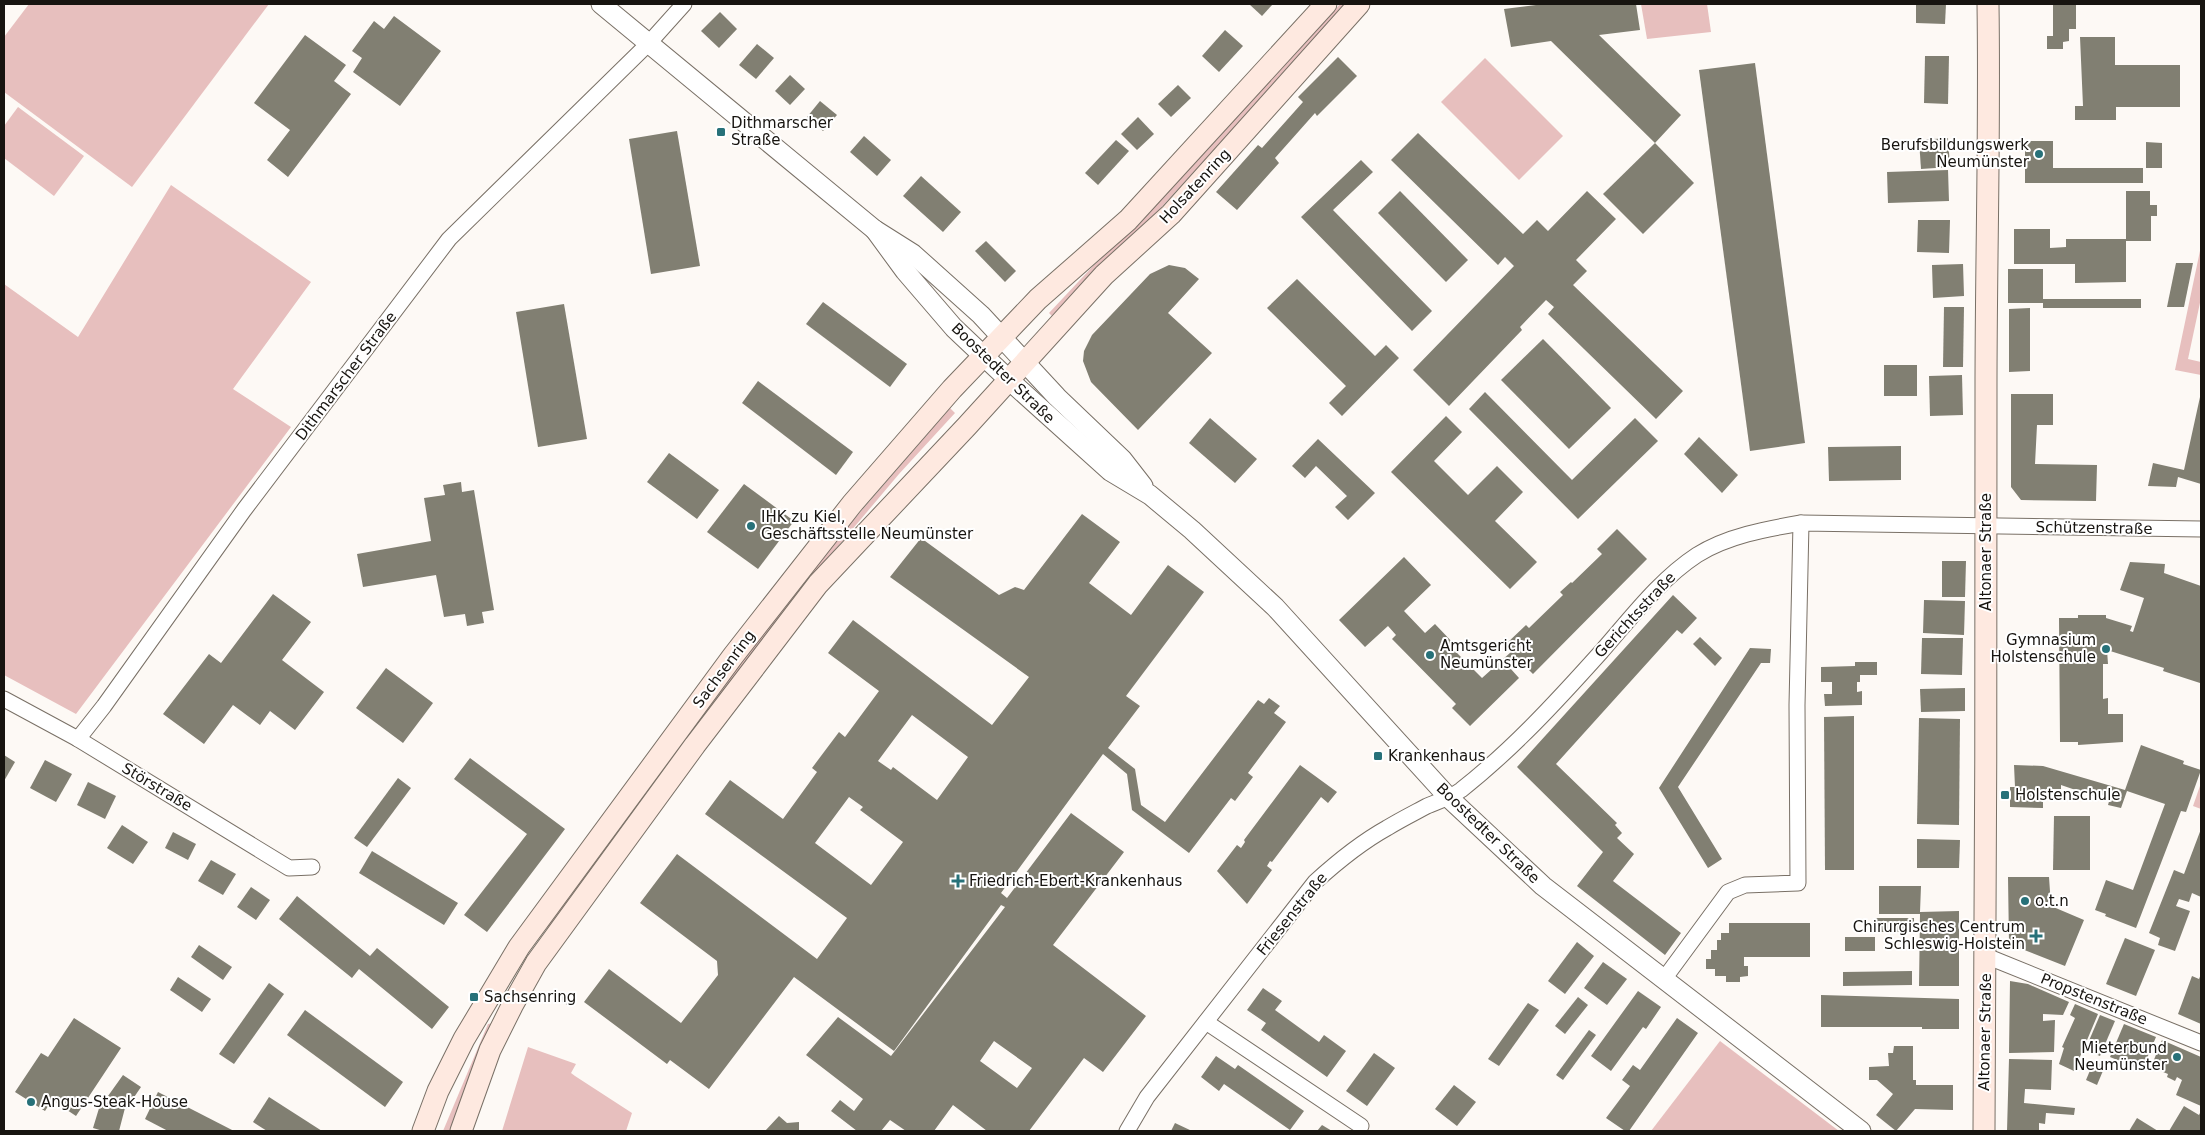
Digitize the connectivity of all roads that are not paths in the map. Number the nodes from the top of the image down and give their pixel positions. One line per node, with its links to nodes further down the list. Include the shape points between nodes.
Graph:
1 (601, 4): 6 (street, Boostedter Straße)
2 (684, 4): 6 (street, Dithmarscher Straße)
3 (1326, 4): 8 (main road, Holsatenring, via 1128,220 1038,299)
4 (1359, 4): 10 (main road, Holsatenring, via 1171,214 1104,275)
5 (1988, 4): 14 (main road, Altonaer Straße)
6 (648, 43): 7 (street, Boostedter Straße); 17 (street, Dithmarscher Straße, via 449,240 244,510)
7 (875, 230): 8 (street, Boostedter Straße, via 913,254); 9 (street, Boostedter Straße, via 954,328)
8 (1003, 336): 9 (main road, Sachsenring); 10 (street, Boostedter Straße)
9 (985, 357): 11 (street, Boostedter Straße); 25 (main road, Sachsenring, via 952,389 852,504 733,656 519,947 464,1039)
10 (1025, 363): 11 (main road, Sachsenring); 12 (street, Boostedter Straße, via 1122,459)
11 (1009, 380): 12 (street, Boostedter Straße, via 1110,471); 26 (main road, Sachsenring, via 818,584 552,938 490,1050)
12 (1150, 495): 18 (street, Boostedter Straße, via 1275,607)
13 (1801, 523): 14 (street, Gerichtsstraße); 18 (street, Gerichtsstraße, via 1730,540 1697,555 1662,583 1526,733); 21 (street, via 1798,883 1745,886 1728,892)
14 (1986, 527): 15 (street, Schützenstraße); 20 (main road, Altonaer Straße)
15 (2201, 529)
16 (4, 699): 17 (street, Störstraße)
17 (78, 738): 19 (street, Störstraße, via 288,868)
18 (1449, 798): 21 (street, Boostedter Straße, via 1543,886); 22 (street, Friesenstraße, via 1385,828 1314,882)
19 (312, 867)
20 (1986, 956): 23 (street, Propstenstraße); 29 (main road, Altonaer Straße)
21 (1664, 979): 28 (street, Boostedter Straße)
22 (1206, 1022): 24 (street); 27 (street, Friesenstraße, via 1147,1097)
23 (2201, 1043)
24 (1361, 1126)
25 (423, 1131)
26 (460, 1131)
27 (1127, 1131)
28 (1861, 1131)
29 (1984, 1131)

